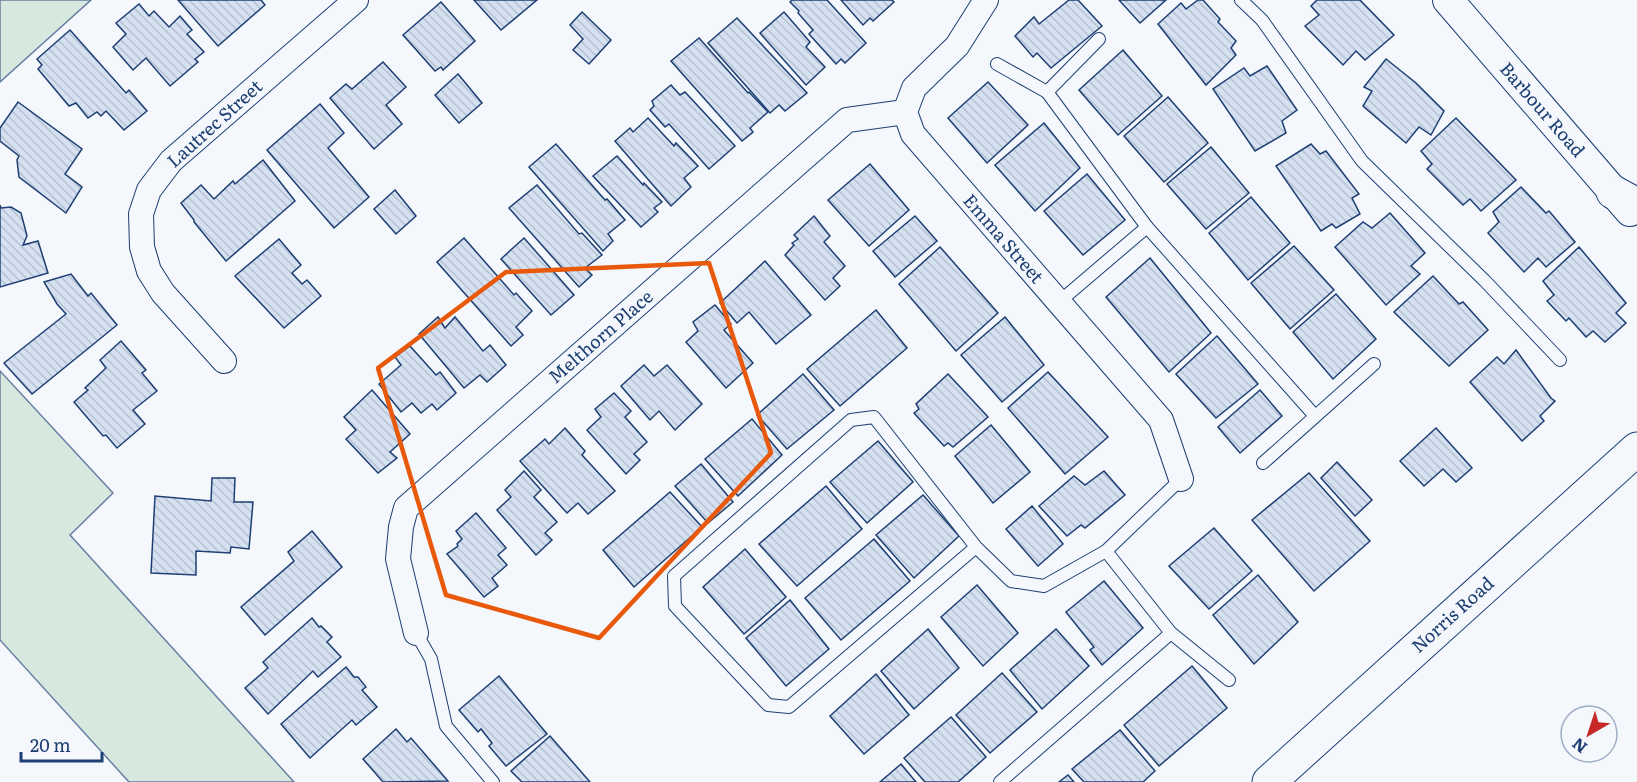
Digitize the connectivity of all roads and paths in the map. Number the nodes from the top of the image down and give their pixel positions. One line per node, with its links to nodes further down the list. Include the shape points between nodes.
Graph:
1 (356, 0): 14 (street, Lautrec Street, via 171,161 149,190 141,214 142,247 149,271 163,293)
2 (986, 0): 8 (street, via 957,46 914,87)
3 (1241, 0): 13 (lane, via 1262,20 1362,161)
4 (1448, 0): 9 (street, Barbour Road)
5 (1098, 39): 7 (lane)
6 (997, 64): 7 (lane)
7 (1047, 92): 11 (lane)
8 (905, 112): 12 (street, Emma Street, via 913,134); 22 (street, Melthorn Place, via 847,120 406,508 398,560)
9 (1625, 198): 10 (street, Barbour Road)
10 (1637, 220)
11 (1147, 227): 12 (lane); 16 (lane)
12 (1059, 302): 19 (street, Emma Street, via 1161,420)
13 (1560, 360)
14 (224, 361)
15 (1374, 364): 16 (lane)
16 (1315, 416): 18 (lane)
17 (1637, 449): 27 (main road, Norris Road)
18 (1263, 462)
19 (1181, 479): 21 (lane)
20 (976, 547): 20 (lane, via 874,417 851,420 674,576 675,606 768,705 789,707); 21 (lane, via 1011,580 1044,586)
21 (1106, 551): 23 (lane)
22 (416, 633): 25 (lane, via 431,659 446,726)
23 (1171, 633): 24 (lane); 26 (lane)
24 (1229, 680)
25 (493, 782)
26 (1000, 782)
27 (1269, 782)

